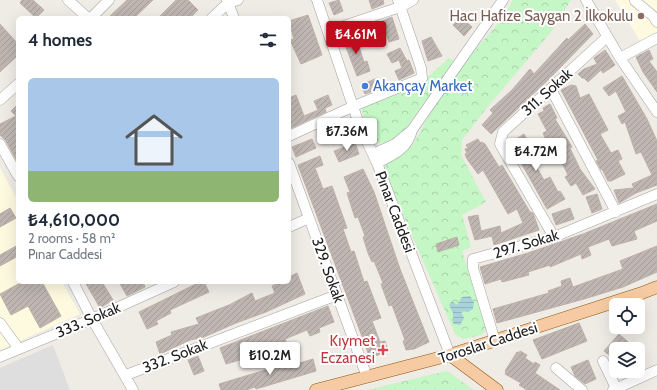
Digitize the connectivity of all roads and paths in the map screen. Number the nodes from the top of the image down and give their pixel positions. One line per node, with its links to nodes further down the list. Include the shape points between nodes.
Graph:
1 (68, 0): 10 (street)
2 (109, 0): 11 (street)
3 (317, 0): 15 (street, Pınar Caddesi)
4 (413, 0): 9 (street)
5 (504, 0): 26 (street, via 412,130 410,141 400,151)
6 (586, 0): 16 (street)
7 (231, 1): 12 (street); 13 (street)
8 (635, 1): 14 (street)
9 (399, 4): 15 (street); 22 (street, via 421,68 422,78)
10 (87, 16)
11 (91, 16)
12 (214, 16)
13 (234, 16)
14 (657, 22)
15 (329, 31): 22 (street, Pınar Caddesi)
16 (607, 37): 18 (street); 20 (street, 311. Sokak)
17 (657, 38): 18 (street)
18 (620, 58): 23 (street)
19 (16, 86): 21 (street)
20 (551, 89): 30 (street); 33 (street, 311. Sokak, via 503,132 500,144)
21 (0, 100)
22 (354, 106): 24 (street); 26 (street, Pınar Caddesi, via 360,127)
23 (657, 112)
24 (291, 135)
25 (0, 144): 28 (street)
26 (375, 158): 43 (street, Pınar Caddesi)
27 (291, 168): 31 (street, 329. Sokak)
28 (16, 172)
29 (657, 194): 30 (street, 297. Sokak)
30 (616, 212): 33 (street, 297. Sokak)
31 (309, 218): 32 (street); 37 (street, 329. Sokak)
32 (291, 226)
33 (554, 237): 40 (street, 297. Sokak, via 473,259 473,268)
34 (74, 284): 38 (street)
35 (156, 286): 38 (street, 333. Sokak)
36 (657, 287): 40 (main road, Toroslar Caddesi)
37 (337, 295): 47 (street, 332. Sokak); 48 (street, 329. Sokak)
38 (92, 319): 41 (street, 333. Sokak); 47 (street)
39 (0, 323): 41 (street)
40 (495, 341): 43 (main road, Toroslar Caddesi)
41 (19, 349): 42 (street, 333. Sokak)
42 (0, 356)
43 (450, 356): 48 (main road, Toroslar Caddesi); 52 (main road)
44 (603, 361): 49 (street)
45 (556, 368): 53 (street)
46 (657, 370): 49 (street)
47 (126, 375): 50 (street)
48 (367, 377): 51 (main road, Toroslar Caddesi)
49 (614, 389)
50 (133, 390)
51 (316, 390)
52 (497, 390)
53 (582, 390)

